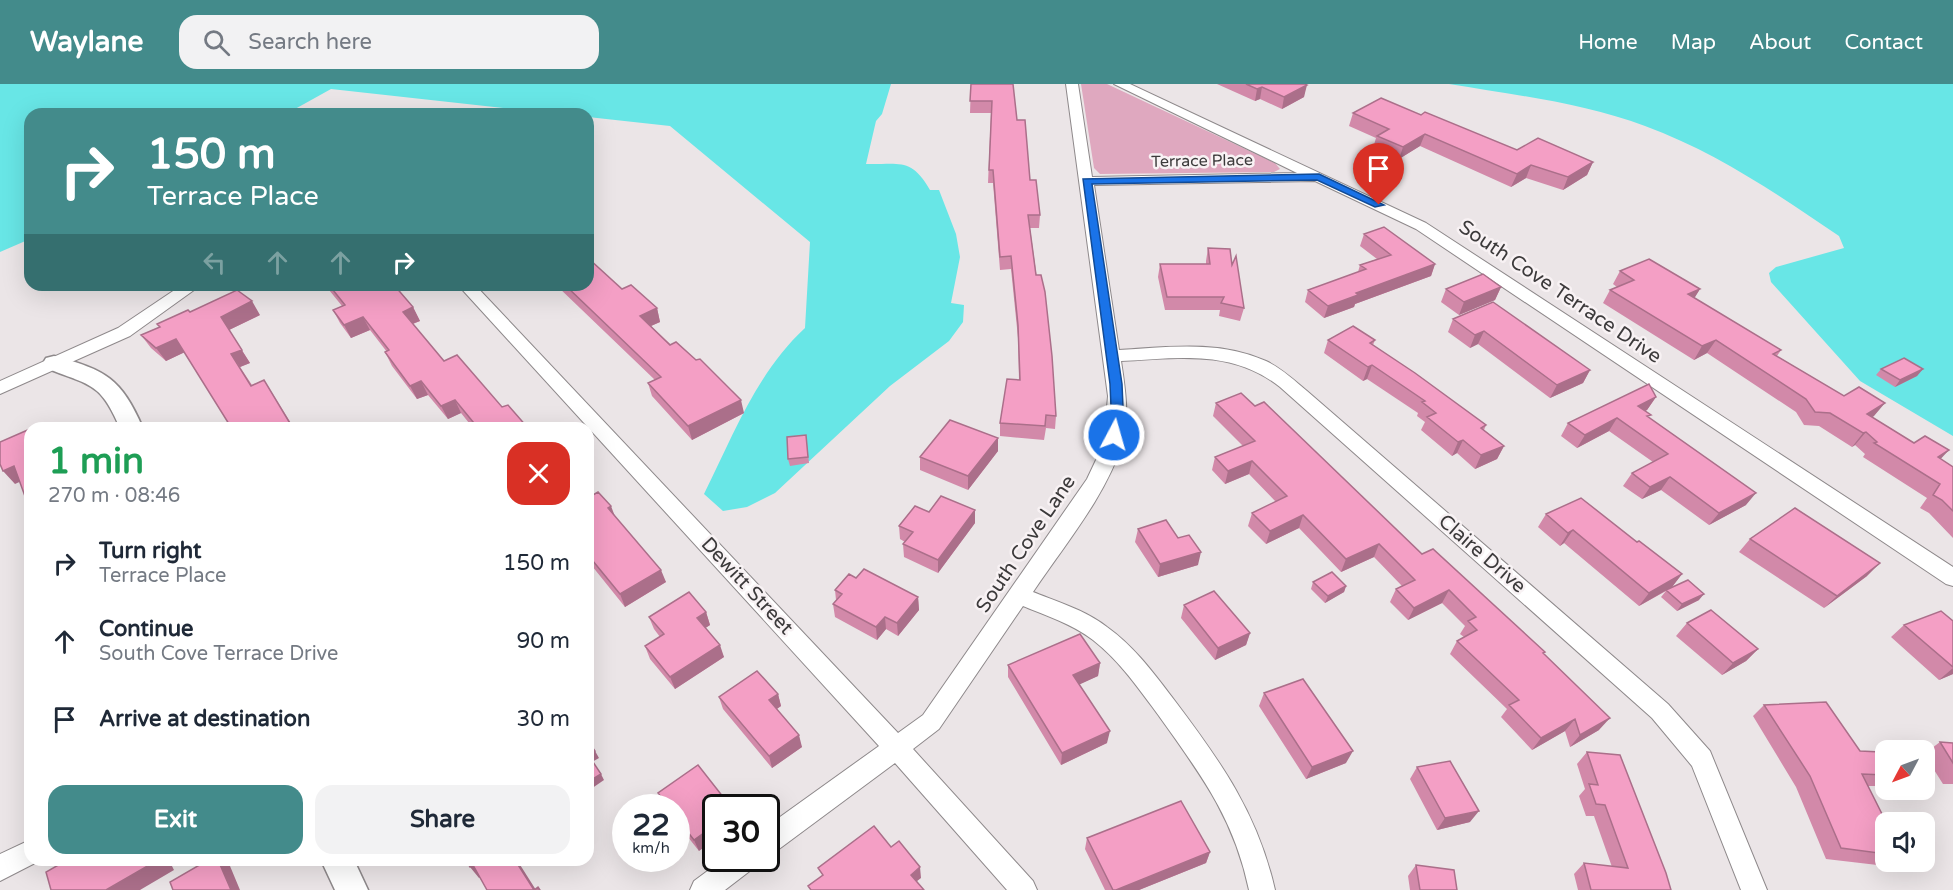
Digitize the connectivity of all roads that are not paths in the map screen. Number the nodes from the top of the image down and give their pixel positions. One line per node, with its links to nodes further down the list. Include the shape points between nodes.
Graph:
1 (1072, 84): 4 (street, South Cove Lane)
2 (1120, 84): 3 (street, South Cove Terrace Drive)
3 (1319, 177): 4 (street, Terrace Place); 13 (street, South Cove Terrace Drive, via 1442,239)
4 (1086, 181): 7 (street, South Cove Lane)
5 (185, 291): 8 (street, via 124,332)
6 (472, 291): 11 (street, Dewitt Street)
7 (1112, 356): 14 (street, South Cove Lane, via 1117,407 1113,443 1078,510); 25 (street, Claire Drive, via 1201,353 1240,358 1260,366 1301,395 1660,711 1701,759)
8 (54, 363): 9 (street); 10 (street, via 107,386 118,398)
9 (0, 388)
10 (129, 422)
11 (594, 422)
12 (594, 423): 15 (street, Dewitt Street)
13 (1953, 578)
14 (1019, 595): 15 (street, South Cove Lane, via 931,722); 24 (street, via 1099,633 1138,670 1232,800 1253,850)
15 (896, 747): 16 (street, South Cove Lane); 23 (street, Dewitt Street)
16 (780, 833)
17 (24, 855): 19 (street)
18 (340, 866): 21 (street)
19 (0, 868)
20 (727, 872): 22 (street)
21 (352, 890)
22 (703, 890)
23 (1024, 890)
24 (1262, 890)
25 (1754, 890)

